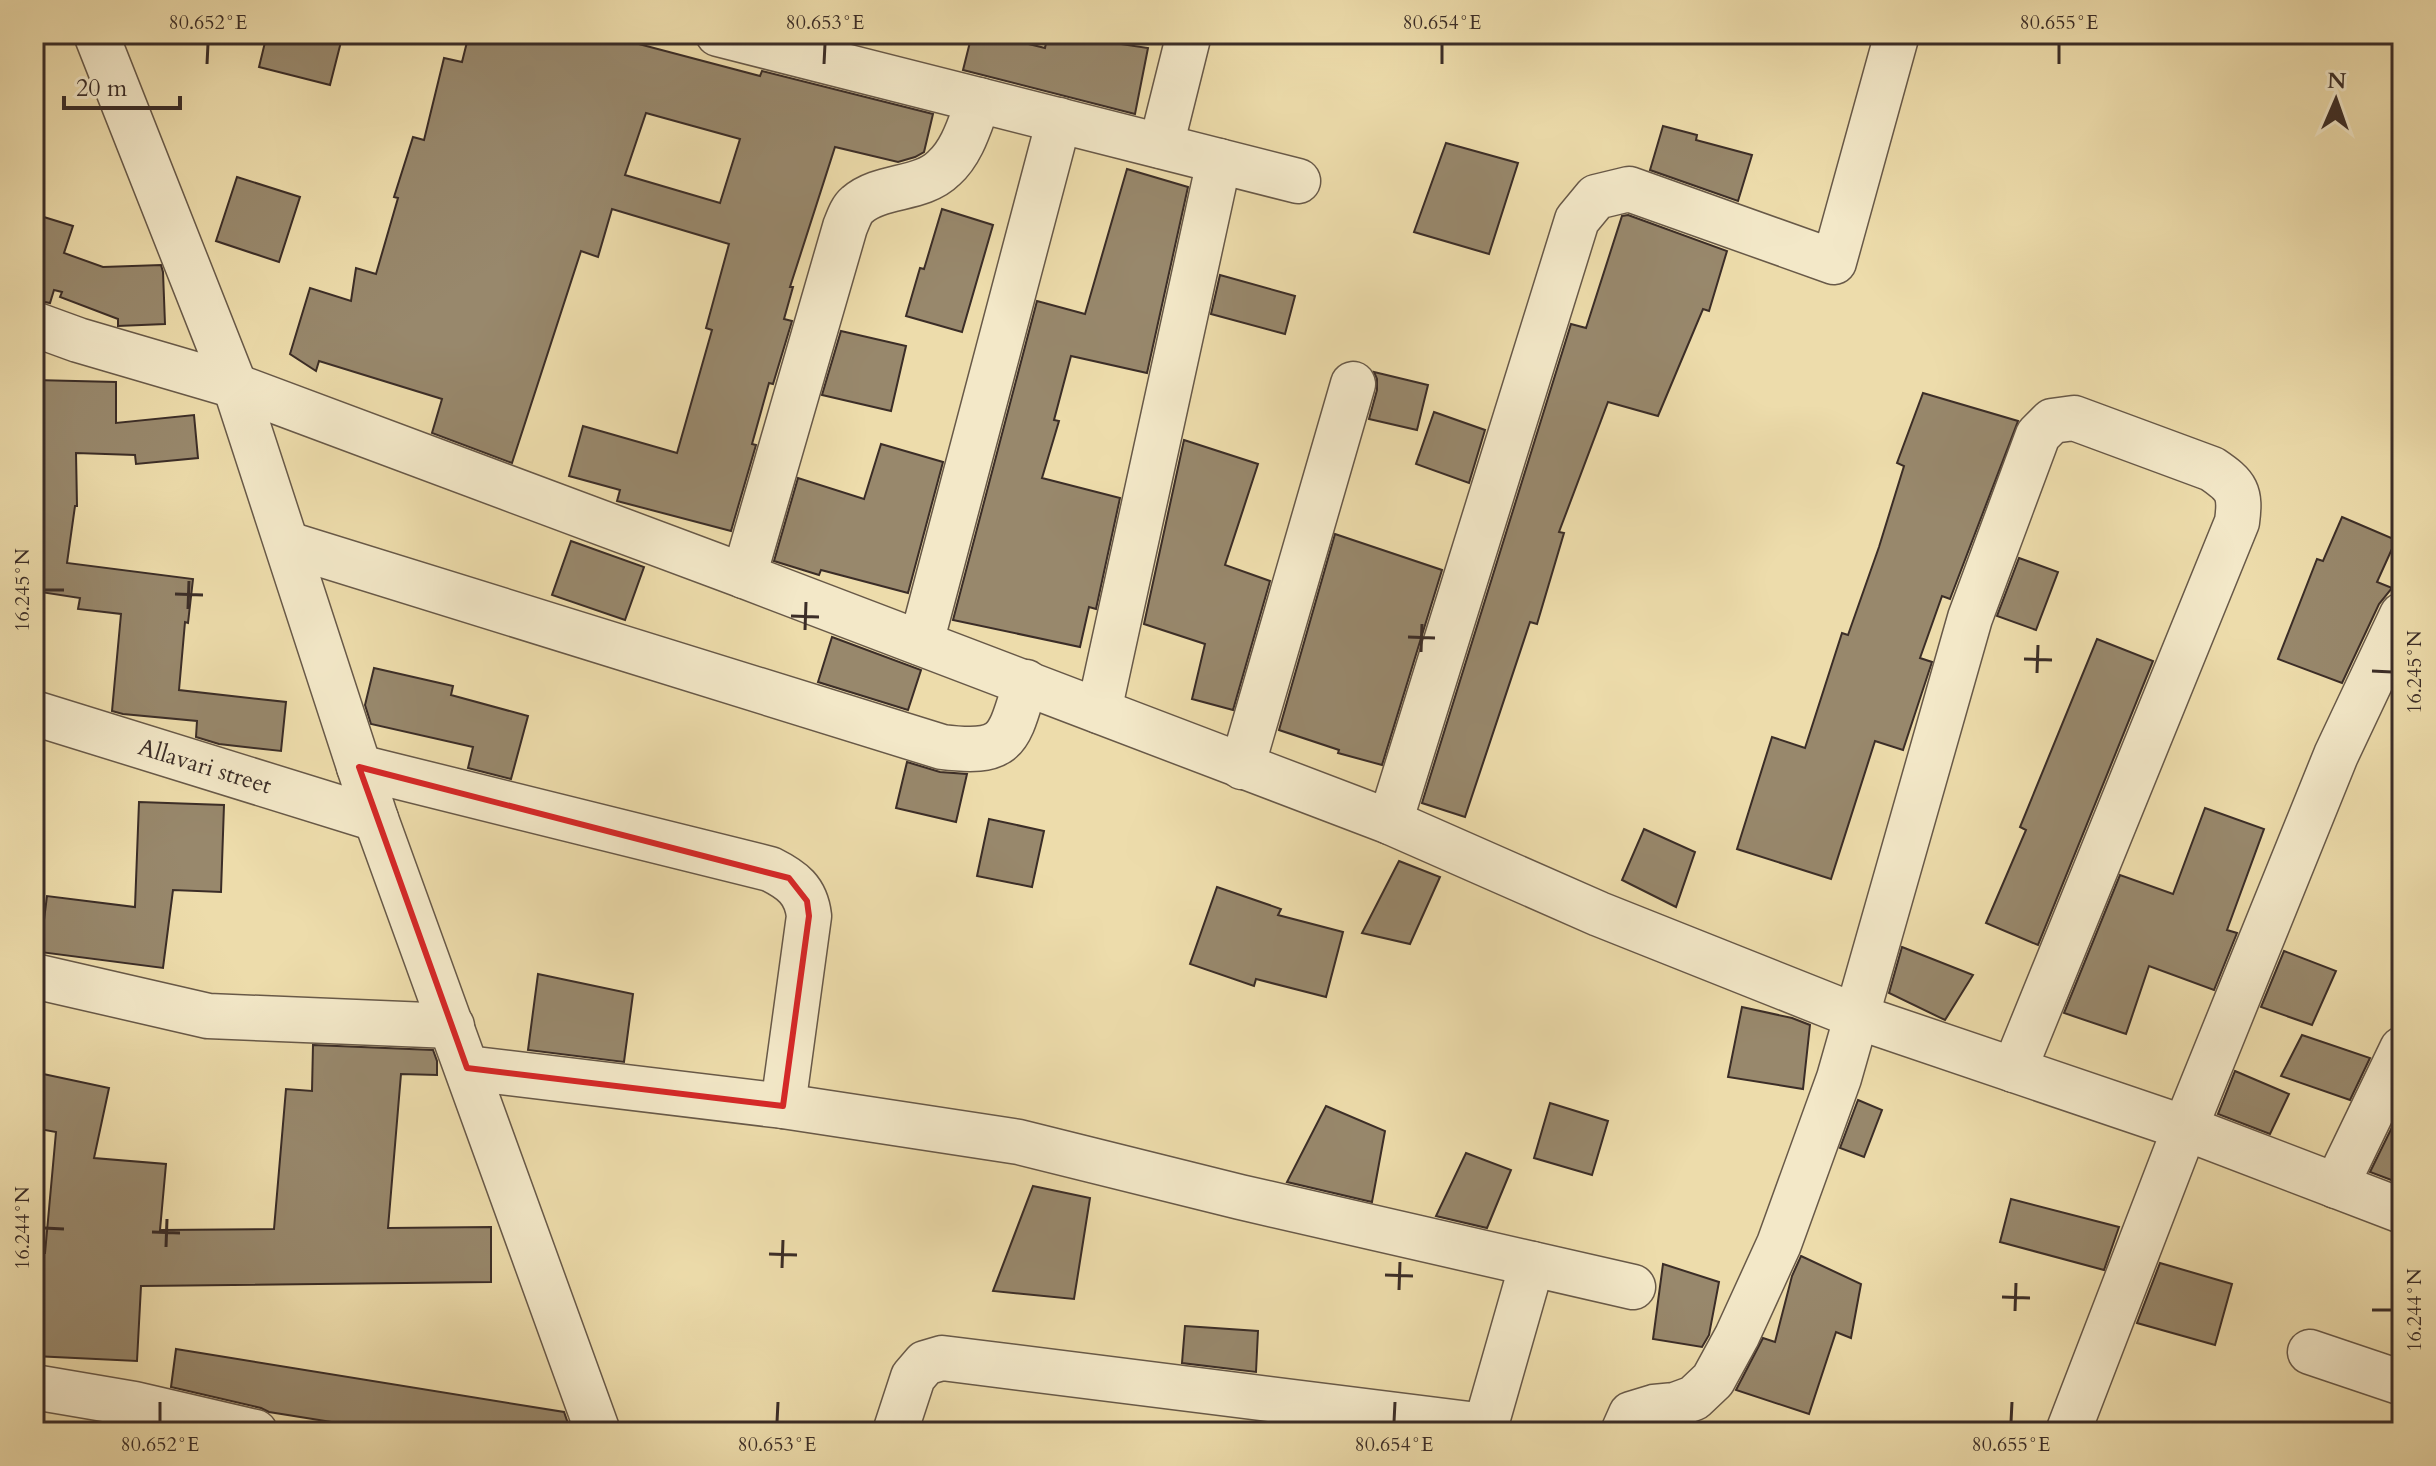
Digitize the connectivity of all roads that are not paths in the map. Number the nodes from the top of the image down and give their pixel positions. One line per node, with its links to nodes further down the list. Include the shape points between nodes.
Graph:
1 (96, 34): 12 (street)
2 (718, 34): 5 (street)
3 (1189, 34): 7 (street)
4 (1897, 34): 23 (street, via 1834,262 1629,189 1596,197 1577,220)
5 (979, 100): 6 (street); 14 (street, via 960,148 944,169 855,206)
6 (1059, 120): 7 (street); 16 (street)
7 (1161, 146): 8 (street)
8 (1219, 161): 9 (street); 18 (street)
9 (1298, 181)
10 (34, 324): 12 (street)
11 (1353, 384): 21 (street)
12 (235, 386): 13 (street); 14 (street)
13 (288, 544): 17 (street, via 942,747 991,749 1005,739); 20 (street)
14 (744, 576): 16 (street)
15 (2402, 615): 31 (street, via 2336,755)
16 (921, 643): 17 (street)
17 (1026, 682): 18 (street)
18 (1099, 711): 21 (street)
19 (34, 713): 22 (street, Allavari street)
20 (359, 767): 22 (street); 30 (street, via 789,878 807,901 809,916)
21 (1242, 767): 23 (street)
22 (376, 819): 26 (street)
23 (1390, 822): 25 (street, via 1599,914)
24 (34, 976): 26 (street, via 208,1016)
25 (1858, 1017): 29 (street); 29 (street, via 1981,584 2038,435 2052,421 2074,418 2212,469 2232,483 2240,500 2237,522); 43 (street, via 1779,1244 1713,1380 1694,1398 1631,1414)
26 (452, 1026): 28 (street)
27 (2402, 1049): 32 (street)
28 (467, 1068): 30 (street); 41 (street)
29 (2014, 1070): 31 (street)
30 (783, 1106): 34 (street, via 1060,1150)
31 (2185, 1128): 32 (street); 44 (street)
32 (2336, 1186): 33 (street)
33 (2402, 1211)
34 (1532, 1264): 35 (street); 39 (street)
35 (1633, 1287)
36 (2310, 1352): 37 (street)
37 (2402, 1383)
38 (34, 1387): 40 (street)
39 (1484, 1429): 42 (street, via 942,1358 925,1363 913,1377)
40 (255, 1432)
41 (598, 1432)
42 (895, 1432)
43 (1623, 1432)
44 (2068, 1432)

